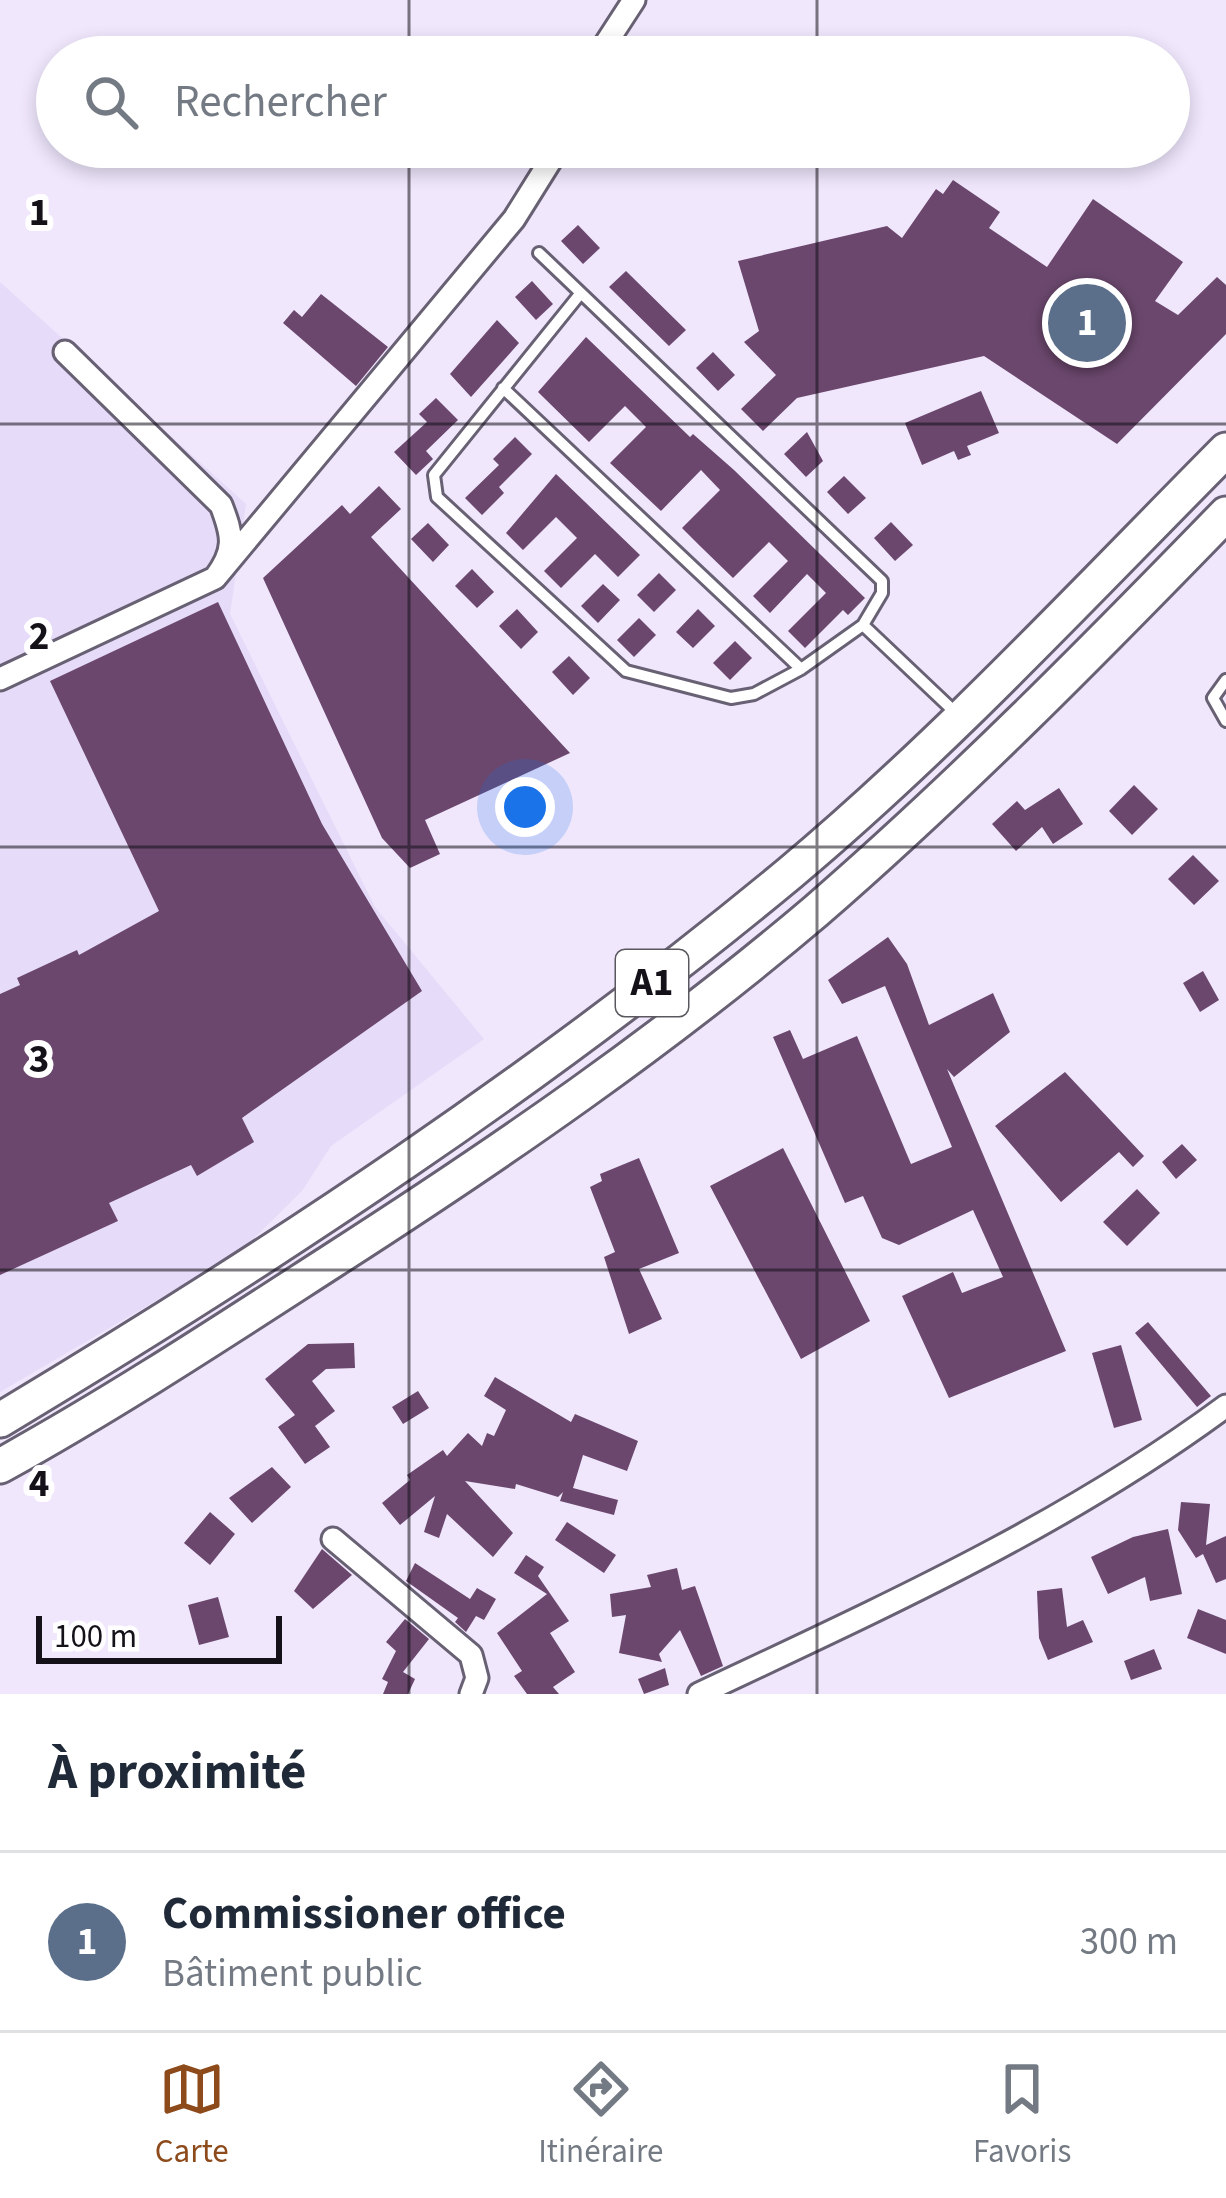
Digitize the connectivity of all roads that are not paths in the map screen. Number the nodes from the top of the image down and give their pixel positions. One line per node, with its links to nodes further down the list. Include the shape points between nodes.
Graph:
1 (634, 0): 2 (street)
2 (611, 36)
3 (546, 168): 10 (street, via 514,219)
4 (538, 253): 5 (lane)
5 (580, 294): 7 (lane); 11 (lane, via 875,570 882,593)
6 (65, 352): 10 (street, via 221,505 233,537)
7 (503, 388): 12 (lane); 12 (lane, via 434,475 437,497 626,671 731,698)
8 (1226, 450): 15 (highway, A1)
9 (1226, 514): 19 (highway, A1, via 919,818 630,1060 164,1370)
10 (215, 578): 13 (street)
11 (863, 626): 12 (lane); 15 (lane)
12 (801, 669)
13 (0, 679)
14 (1226, 680): 16 (lane, via 1213,698)
15 (960, 717): 18 (highway, A1, via 793,870 514,1088 175,1315)
16 (1226, 721)
17 (1226, 1406): 22 (street, via 1047,1525)
18 (0, 1420)
19 (0, 1466)
20 (333, 1539): 21 (street, via 471,1654)
21 (471, 1694)
22 (699, 1694)

